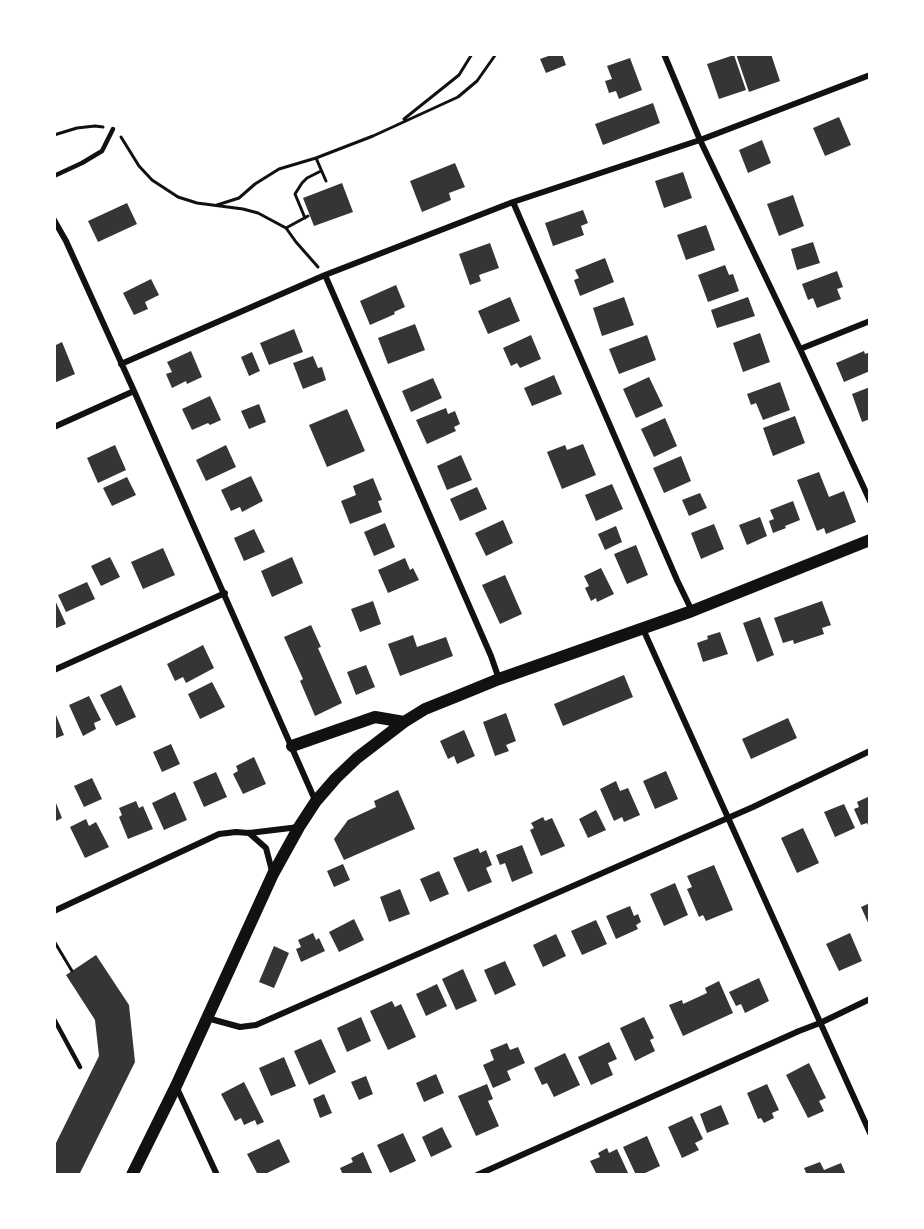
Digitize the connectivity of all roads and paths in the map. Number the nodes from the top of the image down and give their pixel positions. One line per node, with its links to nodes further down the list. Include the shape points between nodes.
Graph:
1 (471, 54): 5 (path, via 459,75)
2 (496, 54): 5 (path, via 477,81 458,96)
3 (664, 54): 8 (street)
4 (870, 75): 8 (street)
5 (399, 123): 9 (path)
6 (112, 129): 7 (path, via 95,126); 11 (lane, via 102,151); 14 (path, via 152,180 178,197)
7 (54, 135)
8 (700, 140): 13 (street); 19 (street)
9 (316, 158): 10 (path); 14 (path, via 279,169 239,198)
10 (321, 171): 12 (path); 16 (path, via 307,178 296,194 306,217)
11 (54, 176)
12 (326, 181)
13 (513, 202): 17 (street); 26 (street)
14 (215, 206): 16 (path, via 258,213)
15 (54, 220): 20 (street)
16 (286, 228): 17 (path)
17 (325, 274): 20 (street); 29 (street)
18 (870, 321): 19 (street)
19 (800, 349): 23 (street)
20 (121, 364): 21 (street)
21 (134, 391): 22 (street); 25 (street)
22 (54, 427)
23 (870, 501)
24 (870, 540): 26 (main road)
25 (225, 593): 28 (street); 31 (street)
26 (692, 611): 27 (main road)
27 (643, 629): 29 (main road); 34 (street)
28 (54, 670)
29 (499, 679): 30 (main road, via 425,709)
30 (404, 722): 31 (main road, via 375,717); 33 (main road, via 357,758)
31 (292, 746): 33 (street)
32 (870, 751): 34 (street)
33 (316, 801): 35 (main road)
34 (728, 818): 42 (street, via 256,1025 240,1028); 44 (street)
35 (299, 827): 36 (street); 37 (main road)
36 (249, 833): 37 (street, via 266,848); 38 (street, via 219,834)
37 (273, 874): 42 (main road)
38 (54, 911)
39 (54, 941): 40 (path)
40 (72, 971)
41 (870, 999): 44 (street)
42 (206, 1018): 46 (main road)
43 (54, 1019): 45 (lane)
44 (820, 1023): 47 (street); 50 (street)
45 (80, 1067)
46 (176, 1086): 48 (main road); 49 (street)
47 (870, 1133)
48 (132, 1175)
49 (217, 1175)
50 (477, 1175)

